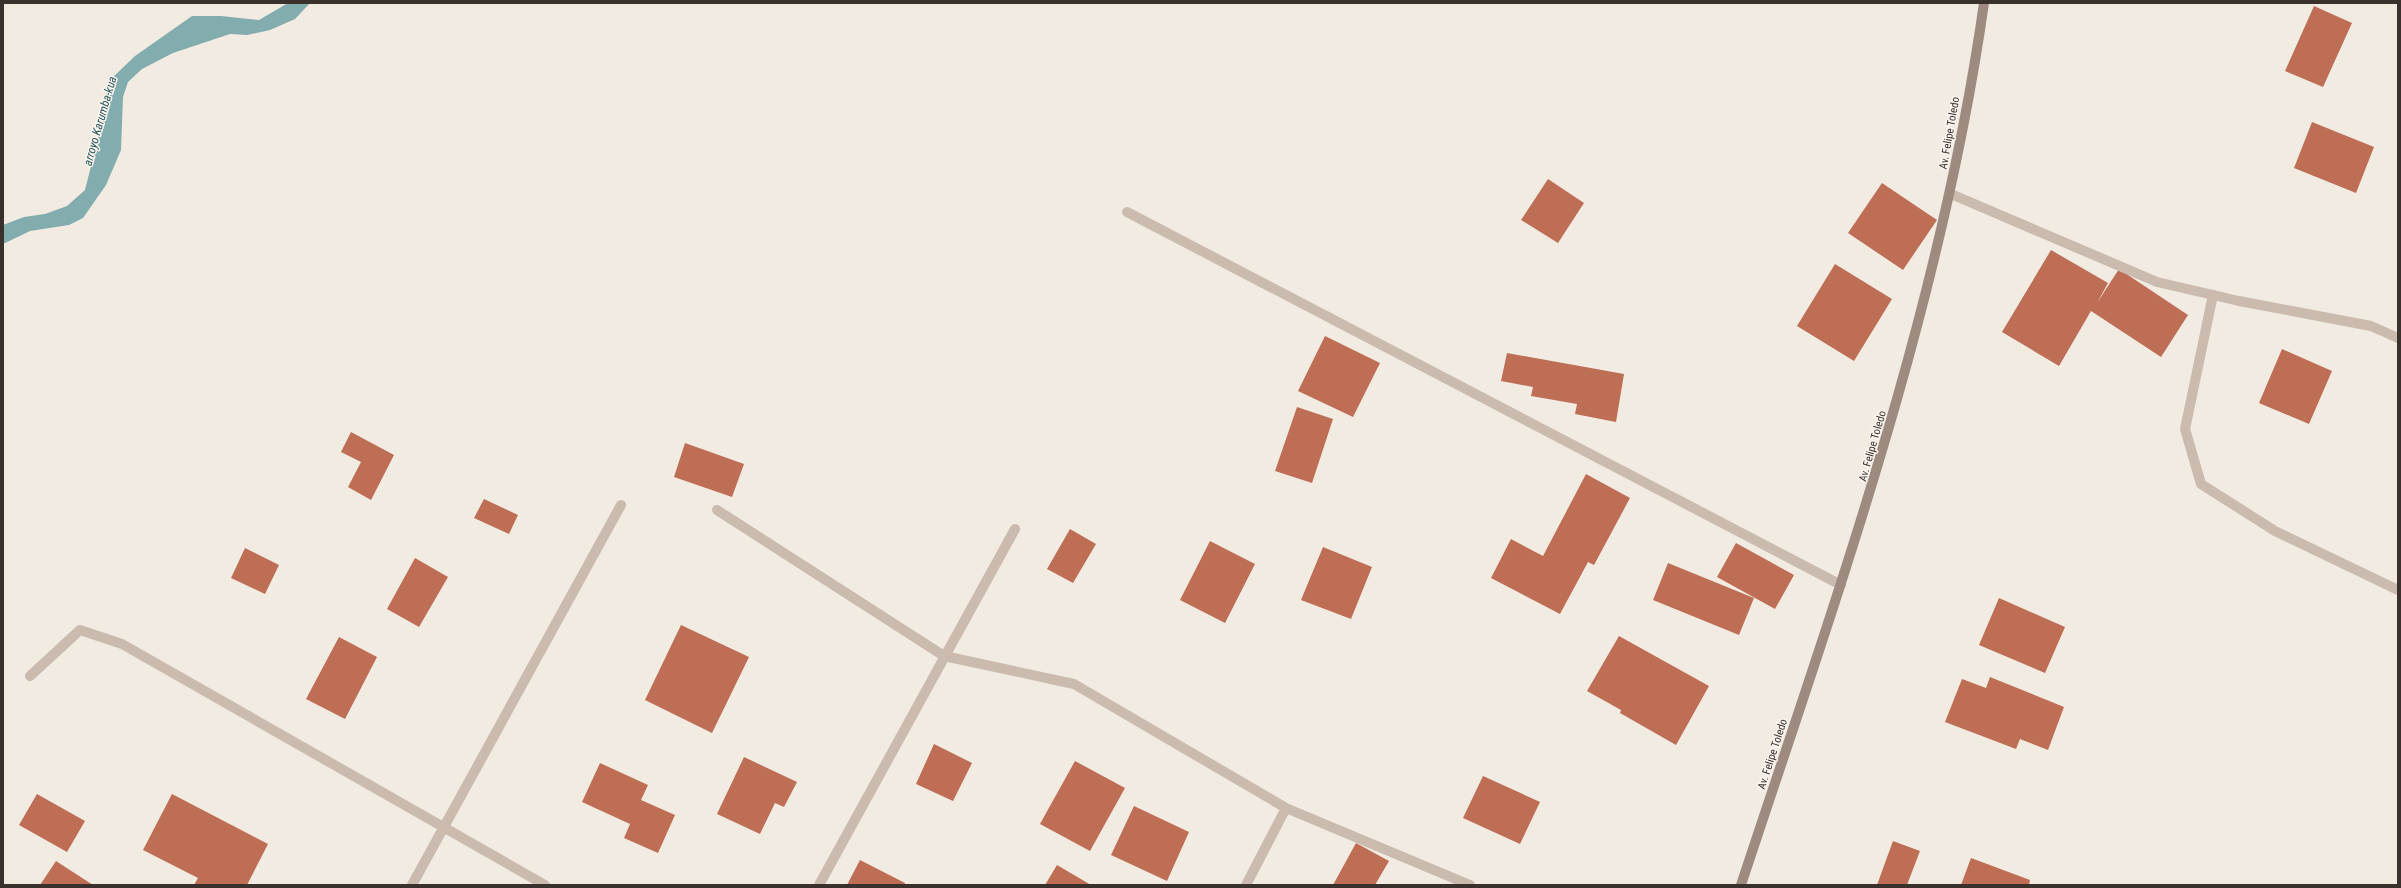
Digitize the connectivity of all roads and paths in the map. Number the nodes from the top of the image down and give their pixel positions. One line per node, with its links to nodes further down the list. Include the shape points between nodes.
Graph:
1 (1984, 3): 2 (main road, Av. Felipe Toledo)
2 (1950, 194): 4 (street, via 2157,282); 9 (main road, Av. Felipe Toledo, via 1877,473)
3 (1127, 212): 9 (street)
4 (2213, 295): 5 (street, via 2371,326); 10 (street, via 2185,429 2201,484 2275,531)
5 (2398, 338)
6 (621, 506): 14 (street)
7 (717, 510): 11 (street)
8 (1015, 529): 11 (street)
9 (1841, 585): 20 (main road, Av. Felipe Toledo)
10 (2398, 590)
11 (944, 656): 13 (street, via 1074,684); 17 (street)
12 (30, 676): 14 (street, via 80,630 122,644)
13 (1286, 808): 18 (street); 19 (street)
14 (444, 826): 15 (street); 16 (street)
15 (412, 885)
16 (545, 885)
17 (819, 885)
18 (1246, 885)
19 (1470, 885)
20 (1741, 885)

